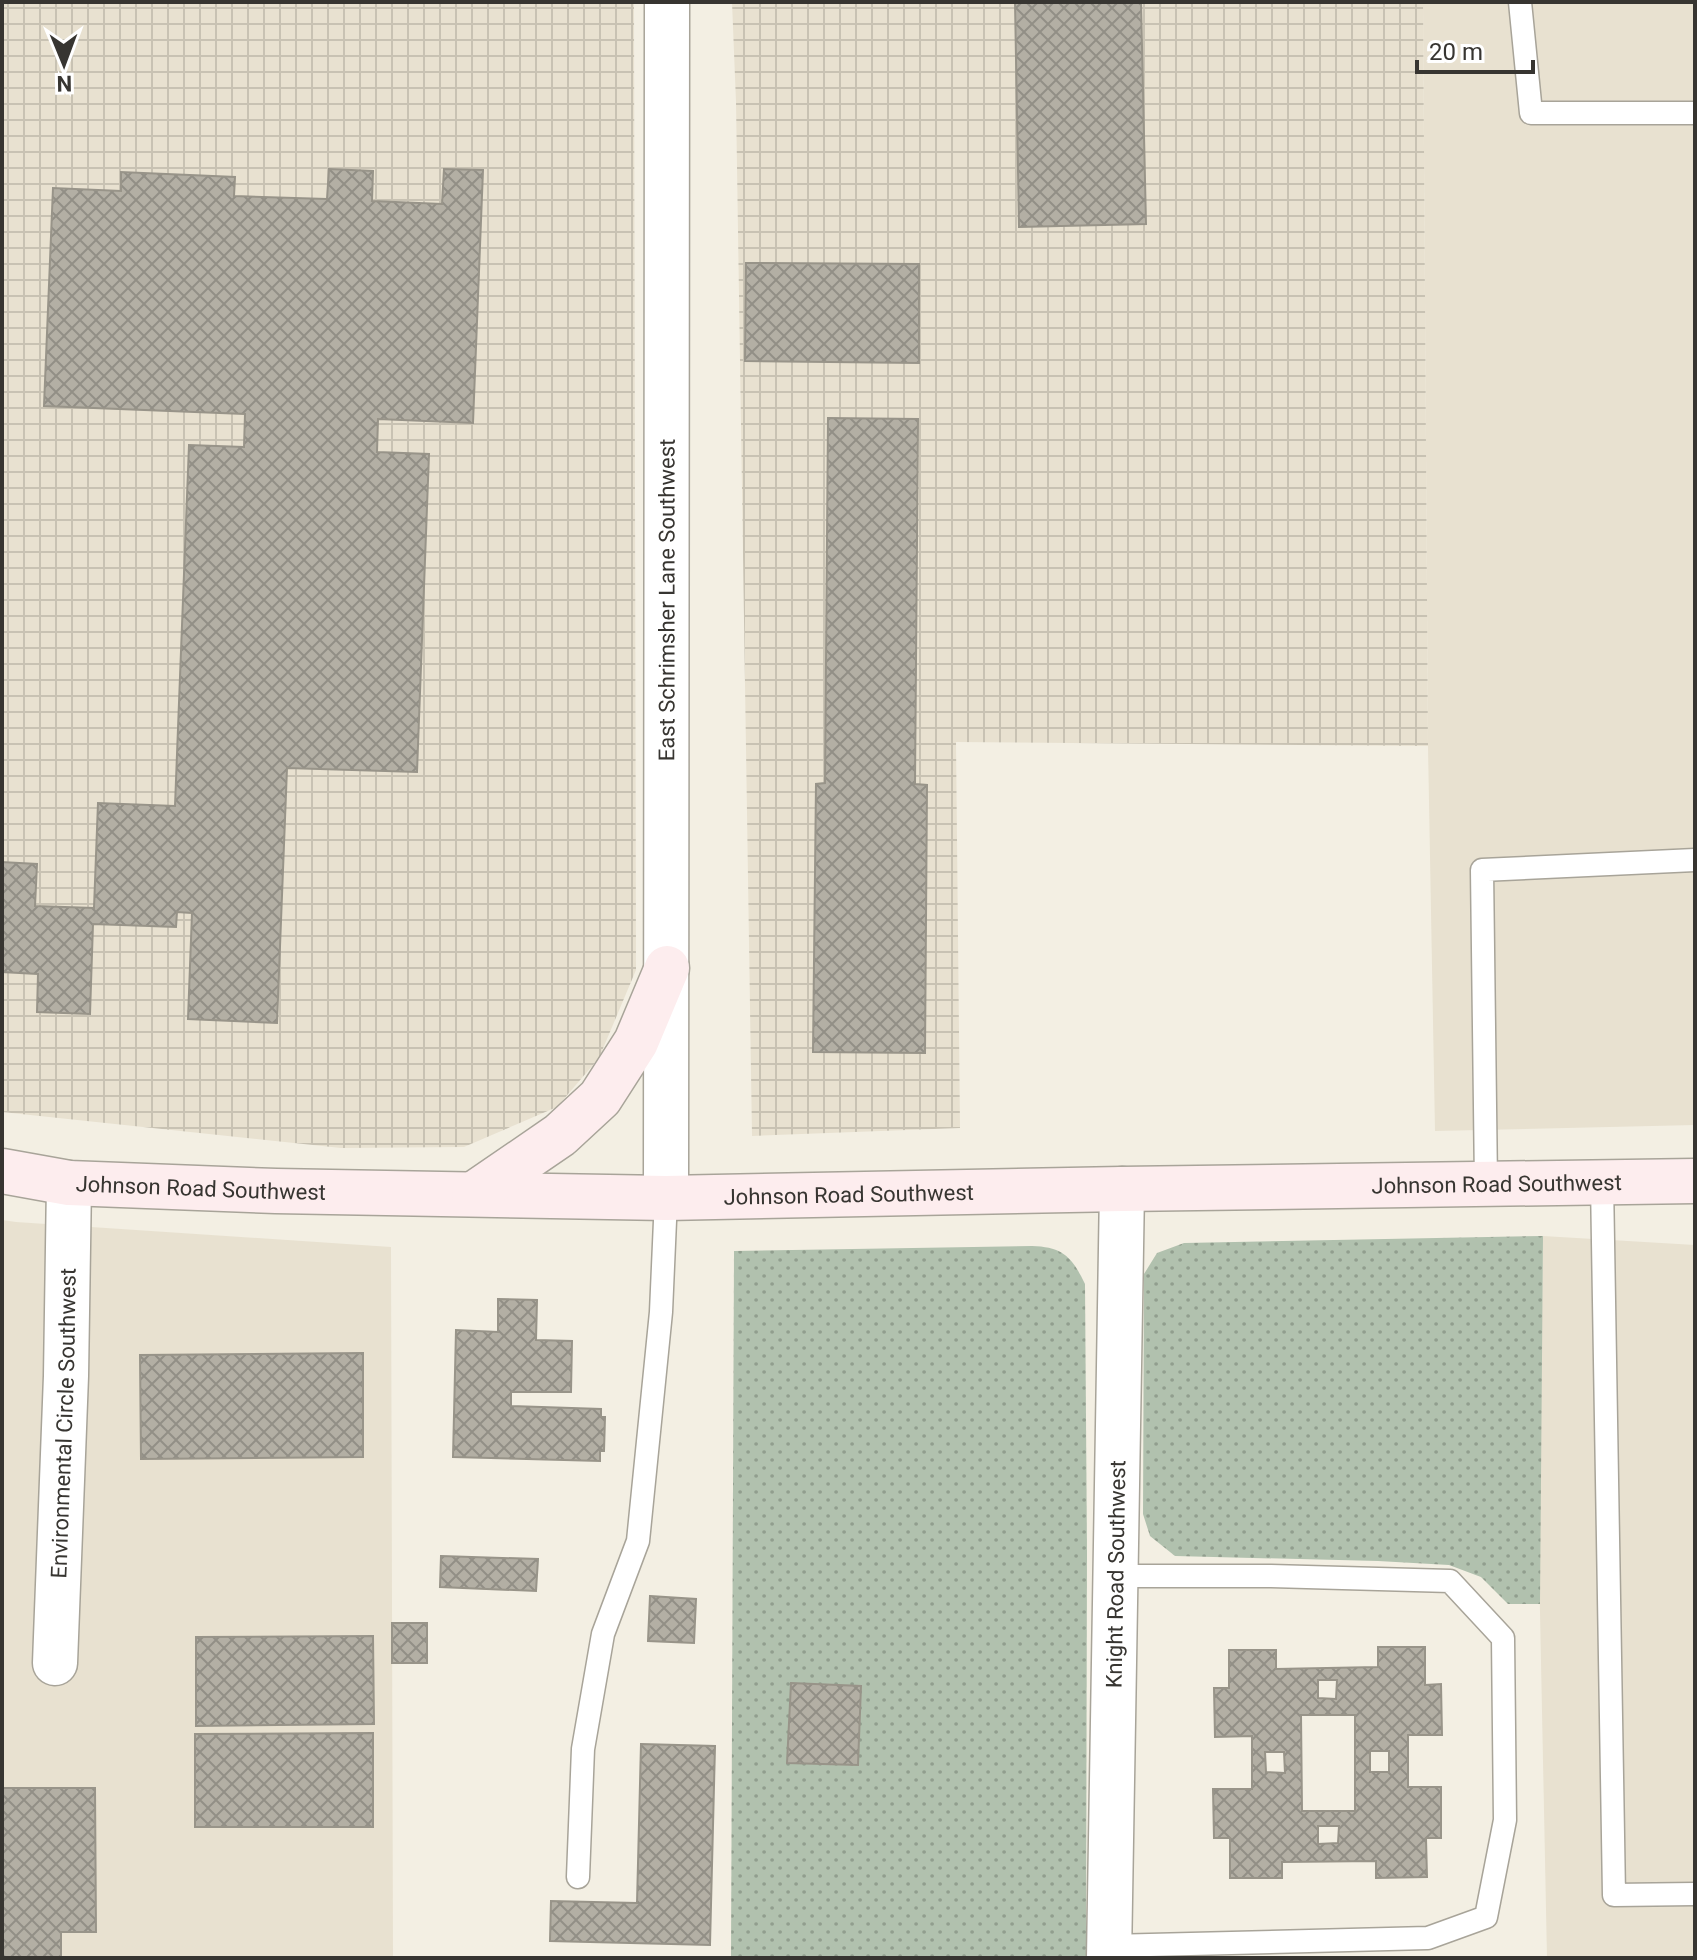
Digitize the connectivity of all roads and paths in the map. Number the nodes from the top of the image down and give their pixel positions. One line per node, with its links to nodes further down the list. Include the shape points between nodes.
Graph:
1 (667, 2): 5 (street, East Schrimsher Lane Southwest)
2 (1520, 2): 3 (lane, via 1531,113)
3 (1695, 113)
4 (1695, 860): 10 (lane, via 1482,870)
5 (667, 968): 12 (street, via 636,1042 600,1098 560,1135); 13 (street, East Schrimsher Lane Southwest)
6 (2, 1171): 9 (street, Johnson Road Southwest)
7 (1695, 1181): 8 (street, Johnson Road Southwest)
8 (1602, 1182): 10 (street, Johnson Road Southwest); 17 (lane, via 1614,1895)
9 (69, 1183): 12 (street, Johnson Road Southwest); 15 (street, Environmental Circle Southwest)
10 (1486, 1184): 11 (street, Johnson Road Southwest)
11 (1122, 1189): 13 (street, Johnson Road Southwest); 14 (street, Knight Road Southwest)
12 (474, 1194): 13 (street, Johnson Road Southwest)
13 (666, 1198): 16 (lane, via 661,1312 638,1541 603,1634 583,1749)
14 (1115, 1576): 18 (street, Knight Road Southwest); 18 (lane, via 1450,1581 1503,1638 1505,1820 1486,1917 1428,1938)
15 (55, 1663)
16 (578, 1877)
17 (1695, 1894)
18 (1109, 1952)

